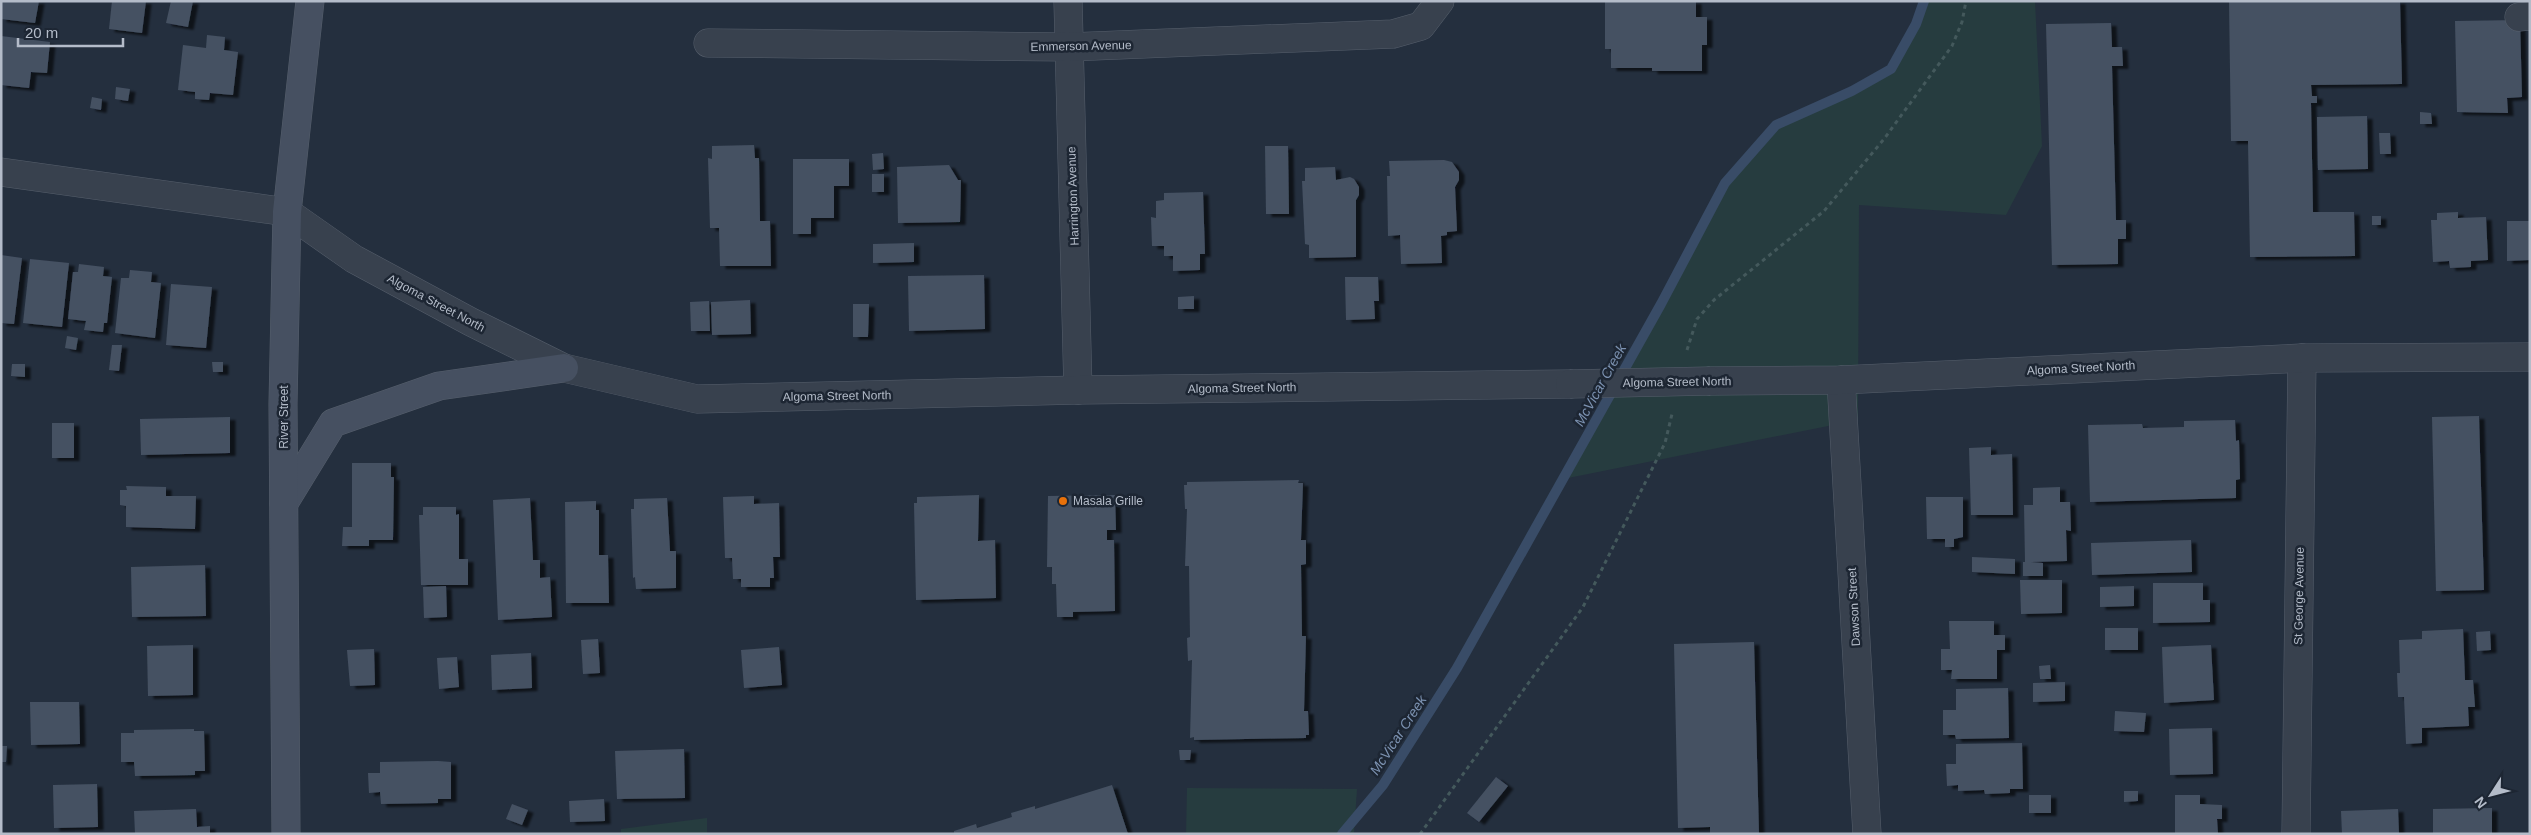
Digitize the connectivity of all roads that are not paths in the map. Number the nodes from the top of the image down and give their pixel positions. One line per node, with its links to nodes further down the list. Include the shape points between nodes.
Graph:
1 (310, 1): 7 (main road, River Street)
2 (1068, 1): 5 (street, Harrington Avenue)
3 (1440, 1): 5 (street, Emmerson Avenue, via 1421,26 1393,34)
4 (708, 43): 5 (street, Emmerson Avenue)
5 (1069, 47): 12 (street, Harrington Avenue)
6 (1, 172): 7 (street, Algoma Street North)
7 (287, 212): 10 (street, Algoma Street North, via 354,259); 13 (main road, River Street)
8 (2530, 357): 9 (street, Algoma Street North)
9 (2302, 358): 11 (street, Algoma Street North); 16 (street, St George Avenue)
10 (564, 368): 12 (street, Algoma Street North, via 697,399); 13 (main road, via 439,386 333,423)
11 (1841, 380): 12 (street, Algoma Street North, bridge); 15 (street, Dawson Street)
12 (1078, 390)
13 (284, 503): 14 (main road, River Street)
14 (286, 834)
15 (1867, 834)
16 (2296, 834)

